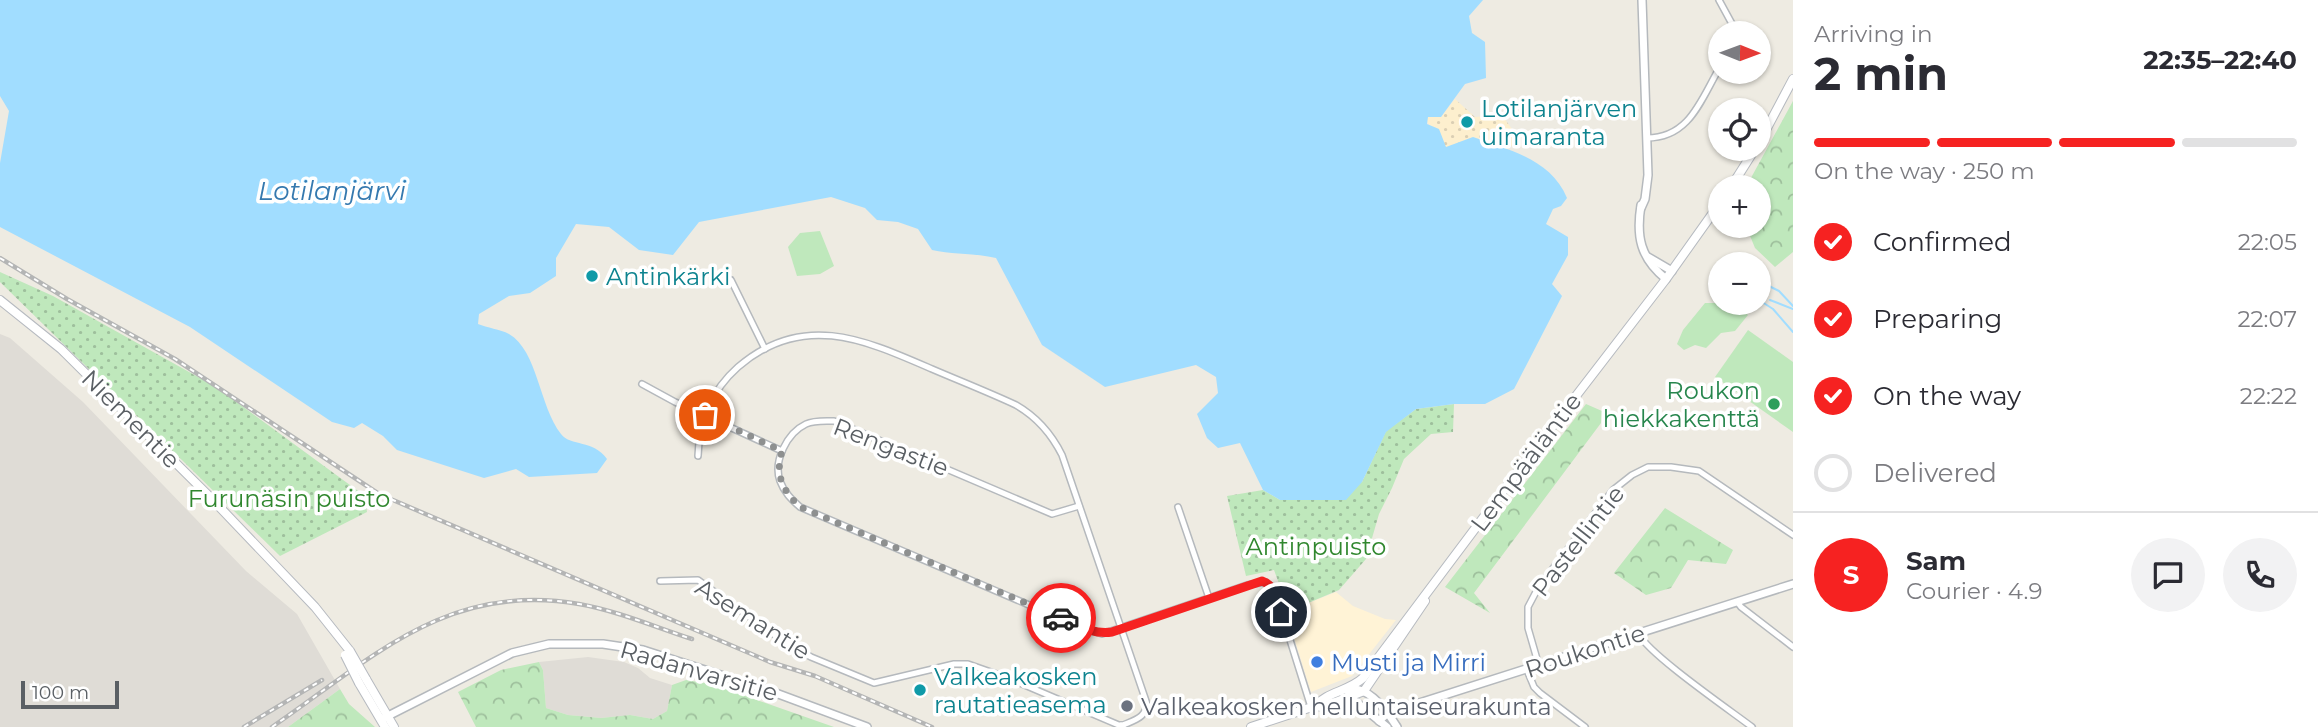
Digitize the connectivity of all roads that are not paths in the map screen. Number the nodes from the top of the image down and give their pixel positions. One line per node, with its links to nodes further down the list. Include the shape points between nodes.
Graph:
1 (1642, 0): 7 (street)
2 (1719, 0): 3 (street)
3 (1731, 21)
4 (1793, 79): 6 (main road)
5 (1710, 84): 7 (street, via 1681,129 1665,137)
6 (1771, 120)
7 (1647, 138): 9 (street, via 1639,240 1650,265)
8 (1708, 220): 9 (main road, Lempääläntie)
9 (1669, 275): 22 (main road, Lempääläntie)
10 (731, 280): 12 (street)
11 (0, 300): 35 (main road, Niementie, bridge, via 61,349 315,607 339,639)
12 (765, 349): 14 (street, via 726,378); 17 (street, via 801,337 852,337 1016,405 1053,438)
13 (642, 384): 14 (street)
14 (705, 415): 15 (street); 16 (street)
15 (782, 451): 17 (street, Rengastie, via 806,424 834,421 1052,514); 25 (street, via 779,479 800,507 1078,626 1102,634)
16 (698, 456)
17 (1079, 506): 25 (street)
18 (1178, 507): 23 (street)
19 (1793, 535): 28 (street, Pastellintie, via 1699,471 1648,467 1632,475 1613,490 1528,607 1528,628)
20 (660, 581): 37 (street, Asemantie, via 698,580 792,646 874,682 968,664)
21 (1793, 584): 24 (street, Roukontie)
22 (1433, 586): 30 (main road, Lempääläntie); 31 (main road, Lempääläntie)
23 (1209, 598): 25 (street); 32 (street, via 1257,582 1271,585)
24 (1738, 603): 26 (street, Roukontie); 27 (street)
25 (1122, 629): 37 (street, via 1147,706 1143,716)
26 (1639, 634): 28 (street, Roukontie); 42 (street, via 1671,665)
27 (1793, 647)
28 (1539, 666): 29 (street, Roukontie)
29 (1527, 670): 33 (street, Roukontie); 41 (street, via 1540,693)
30 (1364, 691): 31 (main road, Lempääläntie); 33 (street)
31 (1349, 693): 32 (main road, Lempääläntie, via 1323,707); 34 (street)
32 (1313, 706): 38 (main road, Lempääläntie)
33 (1388, 713): 34 (street, Roukontie); 40 (street)
34 (1379, 721): 39 (street)
35 (387, 723): 36 (street, Radanvarsitie, via 413,704 512,653 549,644 603,644 643,650)
36 (867, 727)
37 (1121, 727)
38 (1251, 727)
39 (1387, 727)
40 (1397, 727)
41 (1585, 727)
42 (1752, 727)

